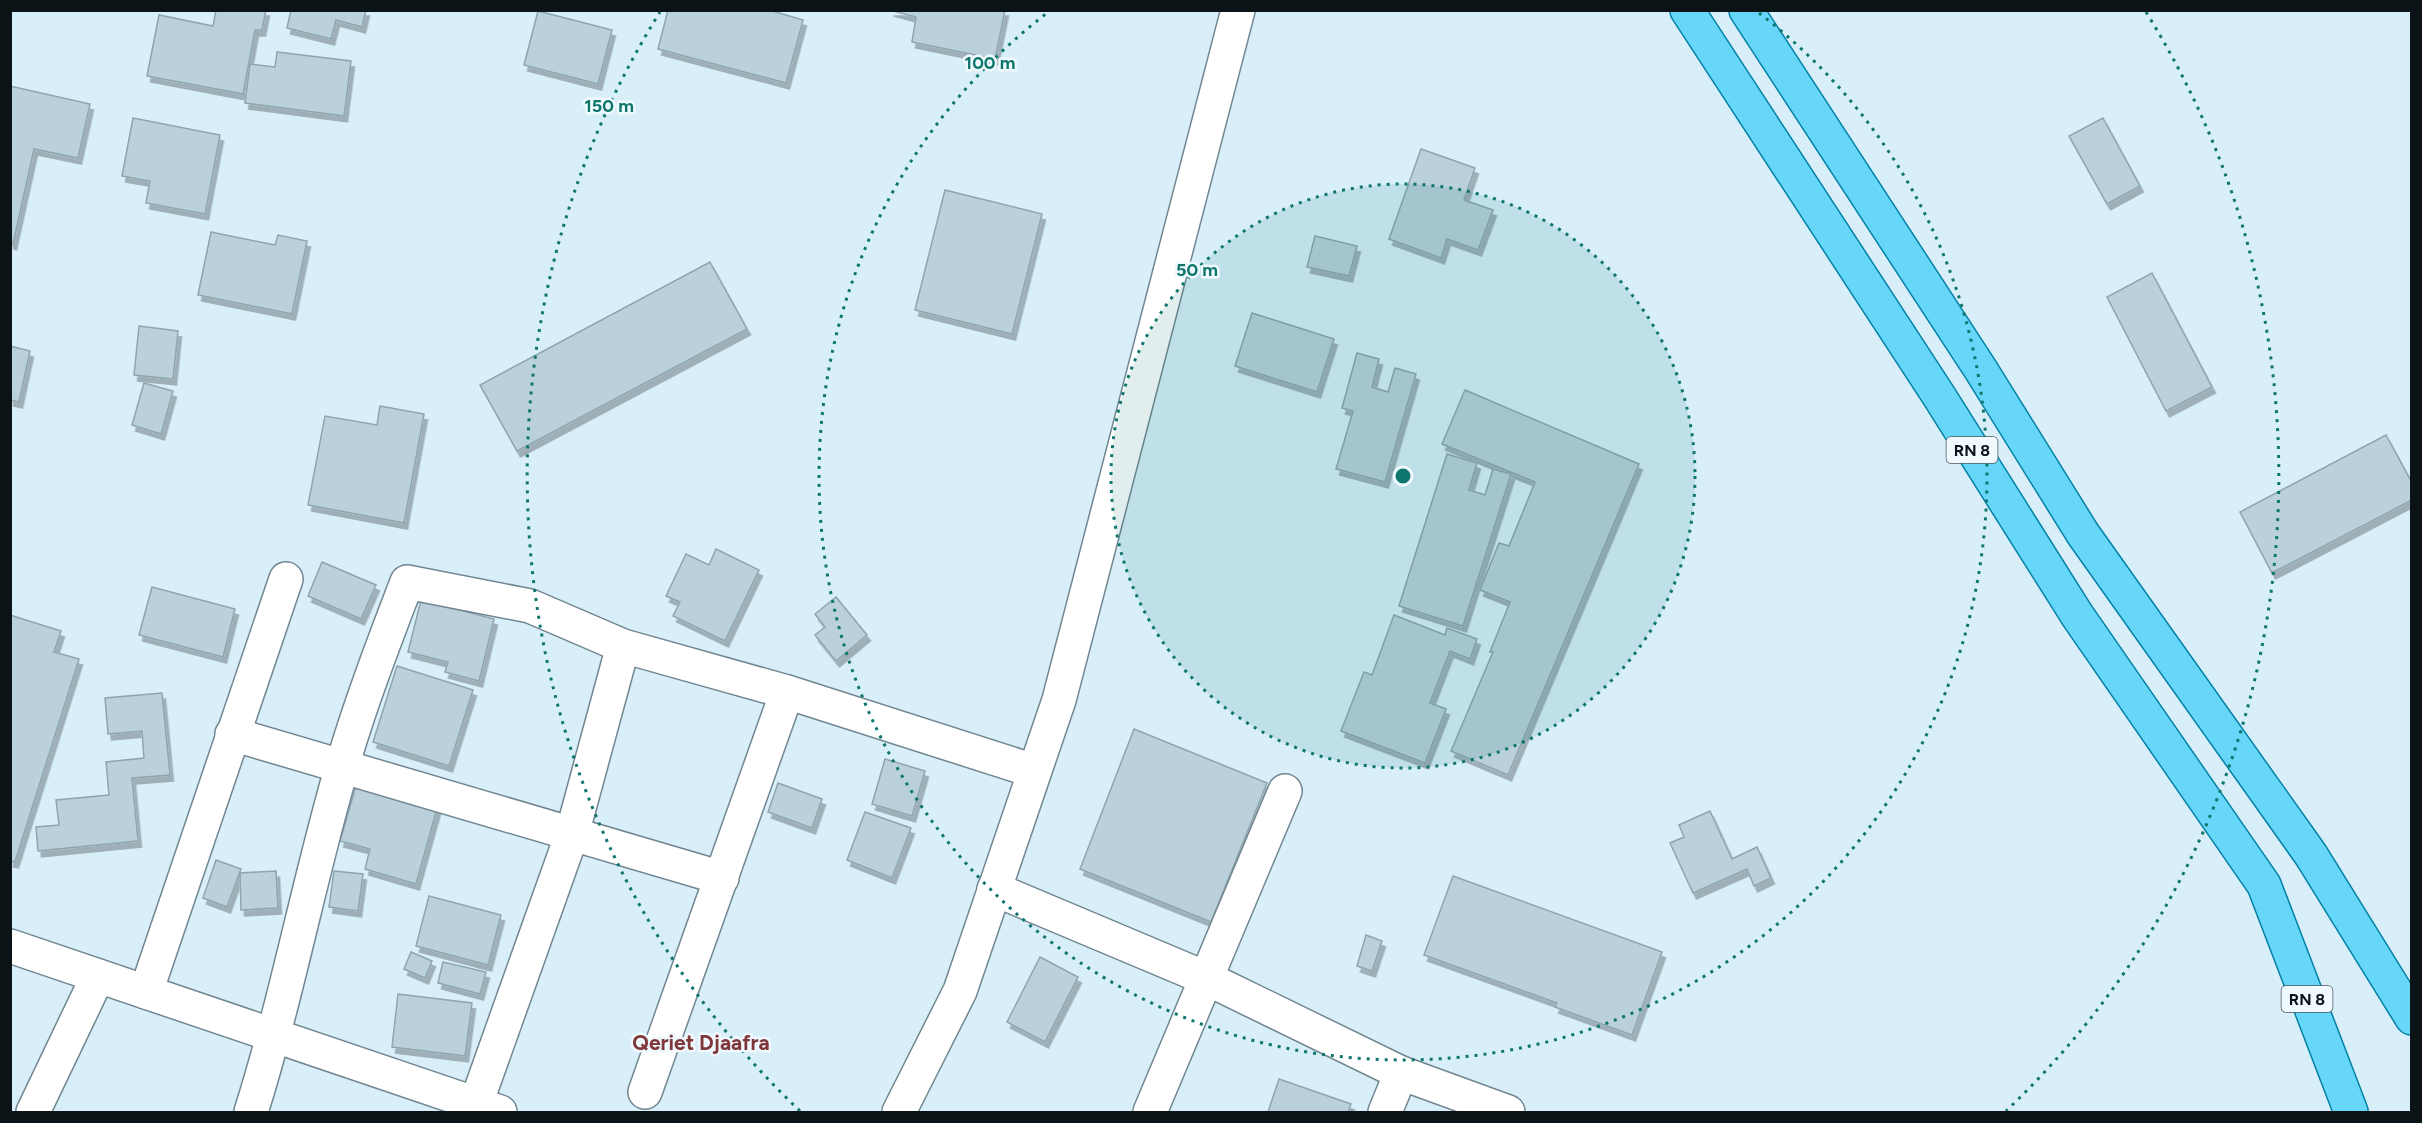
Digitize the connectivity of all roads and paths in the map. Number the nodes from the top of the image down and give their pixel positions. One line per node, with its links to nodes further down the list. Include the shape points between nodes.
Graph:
1 (1238, 10): 9 (street, via 1059,699)
2 (1687, 10): 29 (main road, RN 8, via 2077,615 2264,885)
3 (1746, 10): 18 (main road, RN 8, via 1975,360 2083,534 2311,855)
4 (286, 579): 7 (street)
5 (622, 646): 6 (street); 8 (street, via 530,606 407,582); 11 (street)
6 (787, 692): 9 (street); 12 (street)
7 (232, 734): 8 (street); 17 (street)
8 (342, 765): 11 (street); 19 (street)
9 (1035, 771): 13 (street)
10 (1284, 791): 16 (street)
11 (572, 834): 12 (street); 22 (street)
12 (722, 878): 21 (street)
13 (994, 889): 16 (street); 25 (street, via 960,991)
14 (10, 946): 15 (street)
15 (98, 976): 17 (street); 23 (street)
16 (1208, 979): 20 (street); 26 (street)
17 (146, 992): 19 (street)
18 (2412, 1018)
19 (275, 1036): 22 (street); 24 (street)
20 (1401, 1073): 27 (street); 28 (street)
21 (645, 1092)
22 (483, 1110)
23 (33, 1113)
24 (251, 1113)
25 (899, 1113)
26 (1150, 1113)
27 (1385, 1113)
28 (1508, 1113)
29 (2350, 1113)

